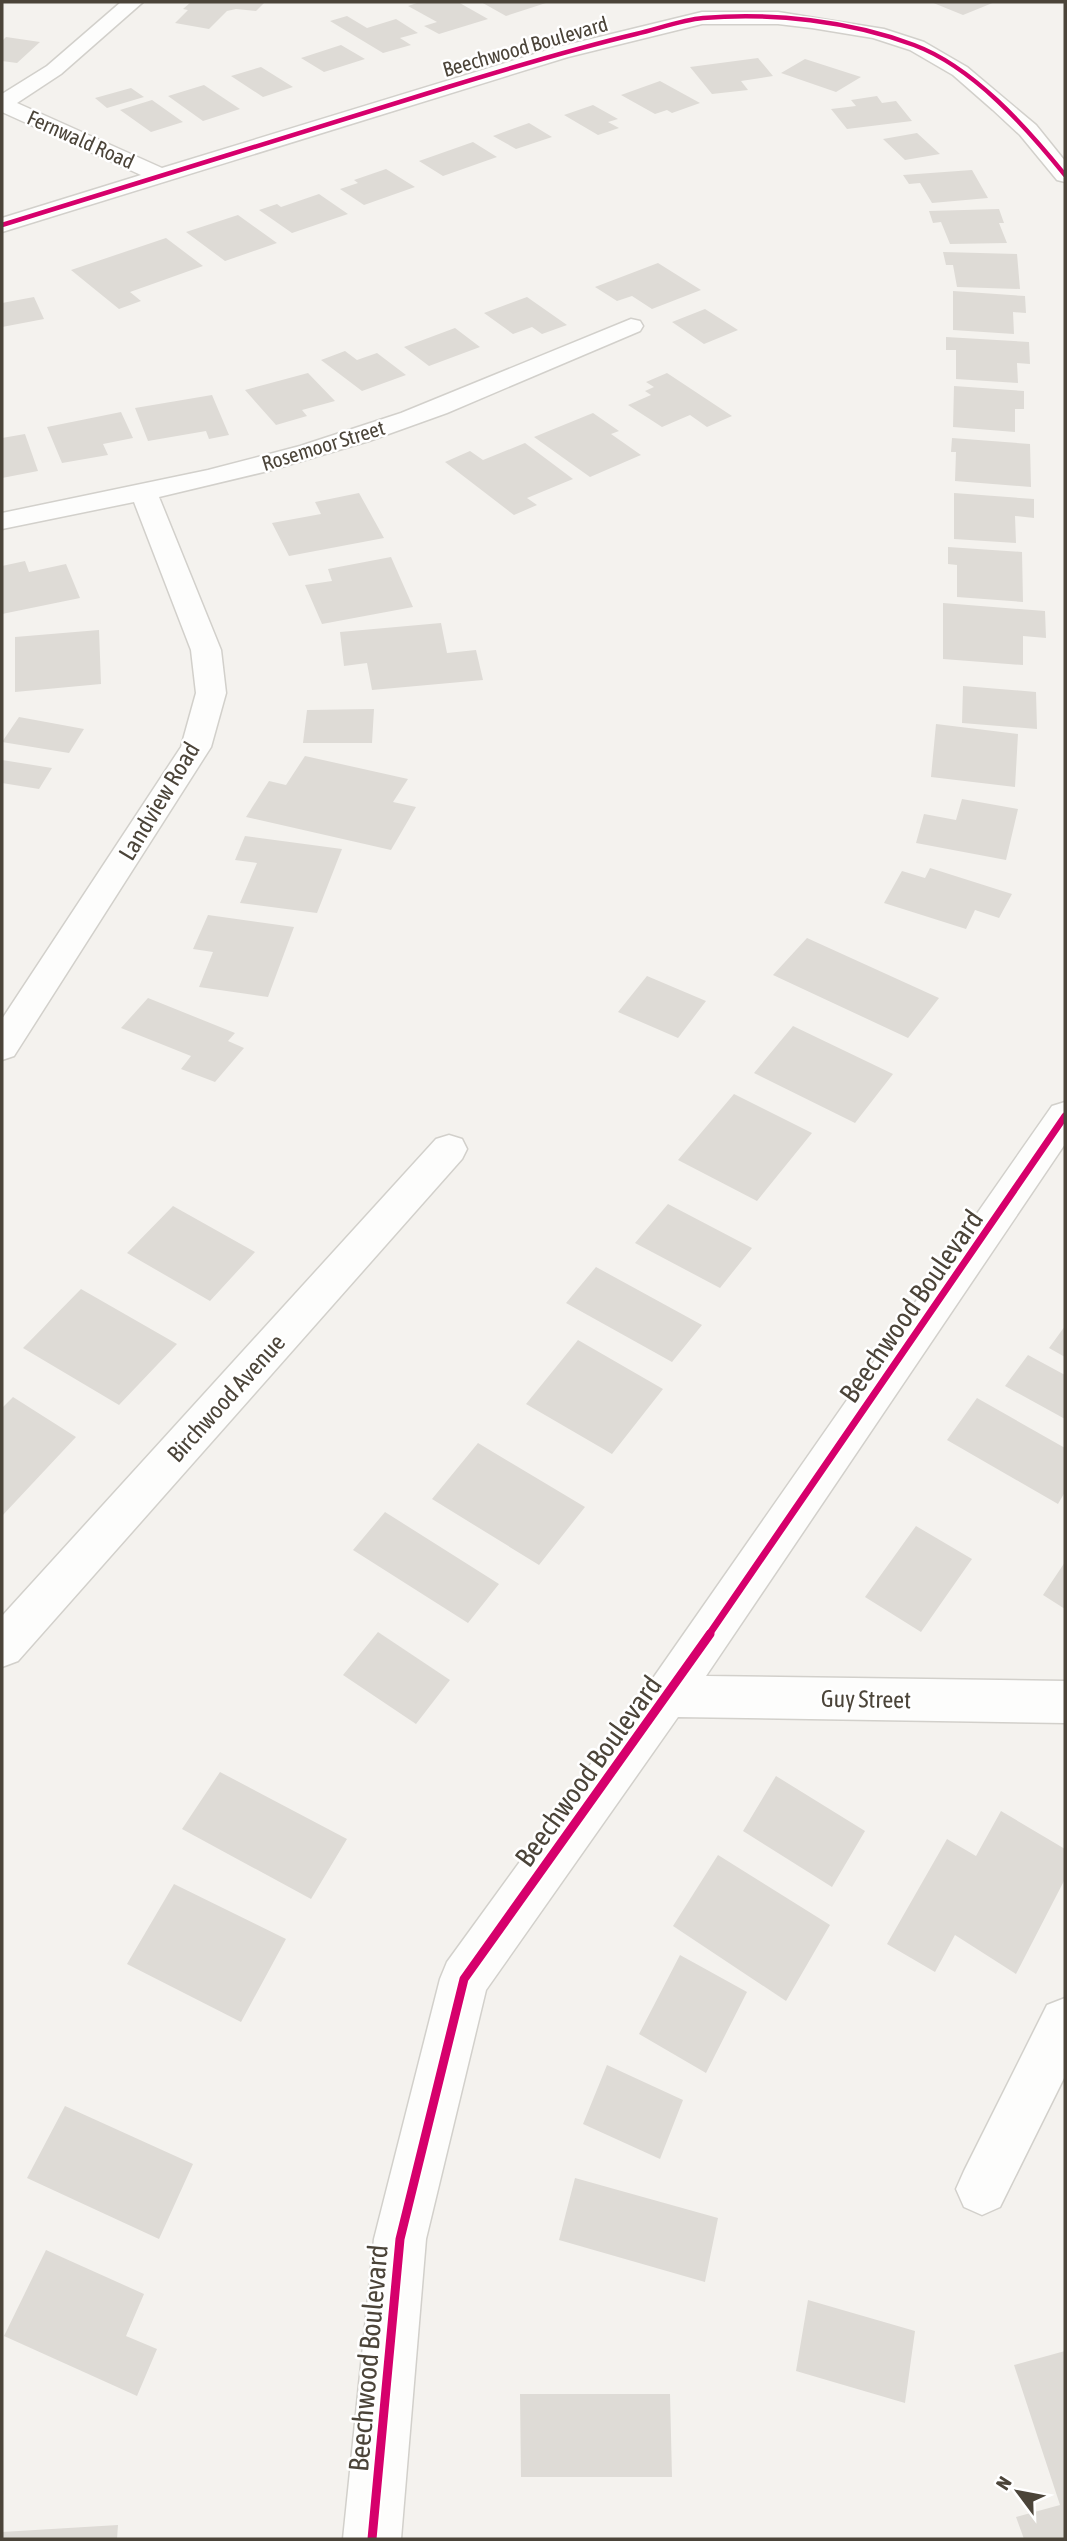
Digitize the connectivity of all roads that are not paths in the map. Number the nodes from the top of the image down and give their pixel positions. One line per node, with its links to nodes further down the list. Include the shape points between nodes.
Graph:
1 (133, 2): 4 (street, via 54,70)
2 (832, 2): 3 (street)
3 (812, 22): 5 (street, Beechwood Boulevard, via 702,18 654,28); 6 (street, Beechwood Boulevard, via 877,33 917,46 960,71 1028,130)
4 (2, 104): 5 (street, Fernwald Road)
5 (159, 175): 7 (street, Beechwood Boulevard)
6 (1065, 175)
7 (2, 225)
8 (631, 326): 9 (street, Rosemoor Street, via 409,418 283,459)
9 (144, 492): 10 (street, Rosemoor Street); 11 (street, Landview Road, via 206,650 211,693 196,747)
10 (2, 521)
11 (2, 1047)
12 (1065, 1116): 15 (street, Beechwood Boulevard)
13 (449, 1149): 14 (street, Birchwood Avenue)
14 (2, 1647)
15 (667, 1696): 16 (street, Guy Street); 19 (street, Beechwood Boulevard, via 464,1979 400,2239)
16 (1065, 1702)
17 (1065, 2023): 18 (street)
18 (982, 2189)
19 (372, 2539)

